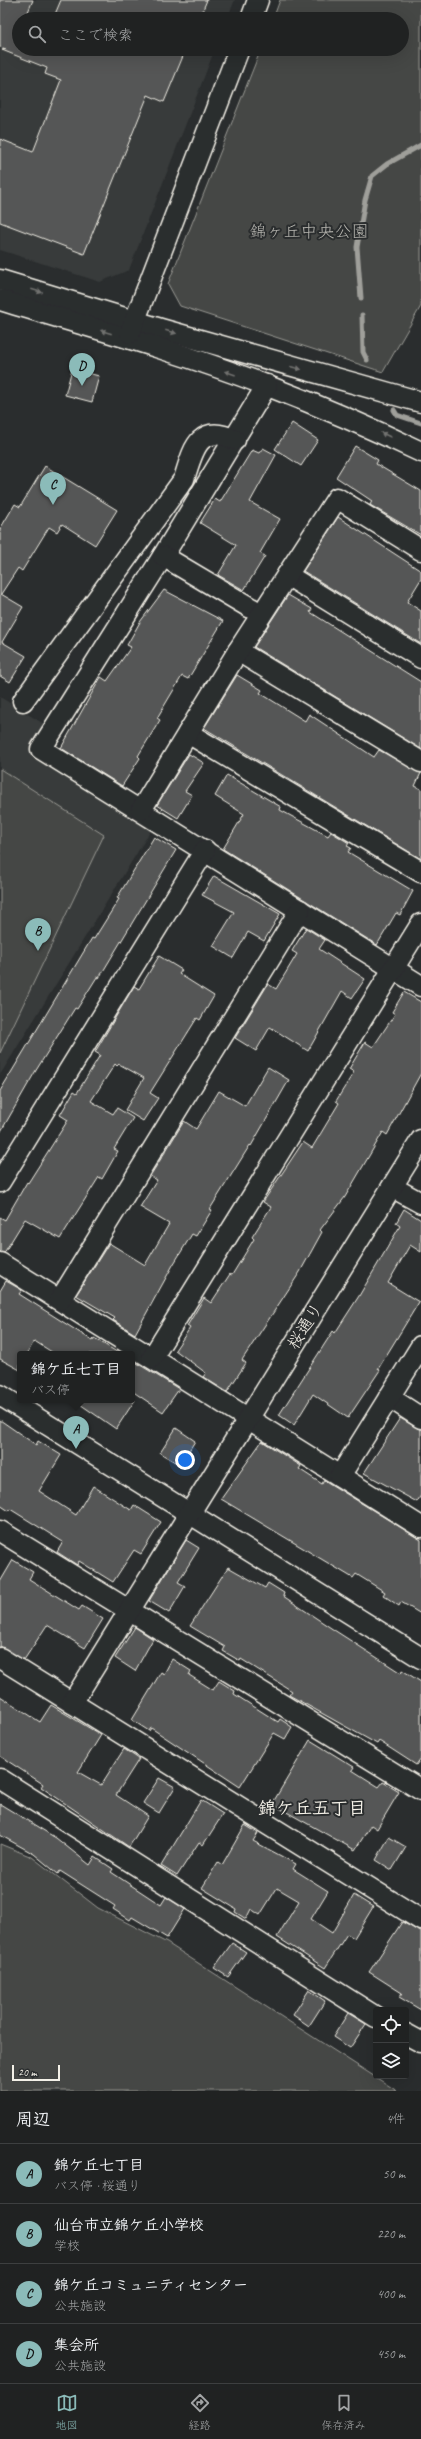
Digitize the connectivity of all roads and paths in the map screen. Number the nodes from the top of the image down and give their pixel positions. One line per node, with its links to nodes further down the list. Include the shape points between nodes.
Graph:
1 (258, 0): 2 (street)
2 (254, 12)
3 (236, 56): 6 (street)
4 (0, 280): 6 (street, one-way to 6)
5 (0, 300): 6 (street, one-way to 5)
6 (131, 330): 7 (street, one-way to 6); 8 (street, one-way to 8)
7 (267, 385): 9 (street); 10 (street, one-way to 7, via 353,420)
8 (421, 402)
9 (235, 440): 12 (street); 17 (street, via 218,434 207,435 198,442 184,479)
10 (421, 452)
11 (421, 550): 13 (street, via 337,498)
12 (163, 556): 14 (street); 20 (street, via 41,748)
13 (286, 575): 14 (street); 16 (street)
14 (261, 614): 15 (street)
15 (238, 651): 18 (street); 19 (street)
16 (421, 658)
17 (23, 701)
18 (188, 733): 20 (street); 22 (street)
19 (421, 762)
20 (141, 810): 21 (street)
21 (205, 850): 23 (street); 28 (street)
22 (421, 872)
23 (300, 910): 25 (street); 32 (street)
24 (421, 924): 25 (street)
25 (393, 969): 26 (street); 34 (street)
26 (421, 986)
27 (421, 1140): 29 (street, 桜通り)
28 (0, 1182)
29 (392, 1186): 30 (street); 37 (street, 桜通り)
30 (421, 1203)
31 (0, 1263): 32 (street)
32 (60, 1300): 34 (street)
33 (421, 1346): 36 (street)
34 (152, 1358): 37 (street)
35 (0, 1395): 40 (street)
36 (389, 1397): 38 (street); 39 (street)
37 (247, 1418): 39 (street); 40 (street, 桜通り)
38 (421, 1418)
39 (340, 1476): 41 (street)
40 (189, 1512): 43 (street, 桜通り); 45 (street)
41 (421, 1527)
42 (0, 1532): 43 (street)
43 (130, 1611): 46 (street, 桜通り); 48 (street)
44 (0, 1658): 46 (street)
45 (421, 1658)
46 (72, 1703): 49 (street)
47 (0, 1779): 50 (street)
48 (421, 1790)
49 (421, 1920)
50 (373, 2014)
51 (409, 2036): 52 (street)
52 (421, 2042)

